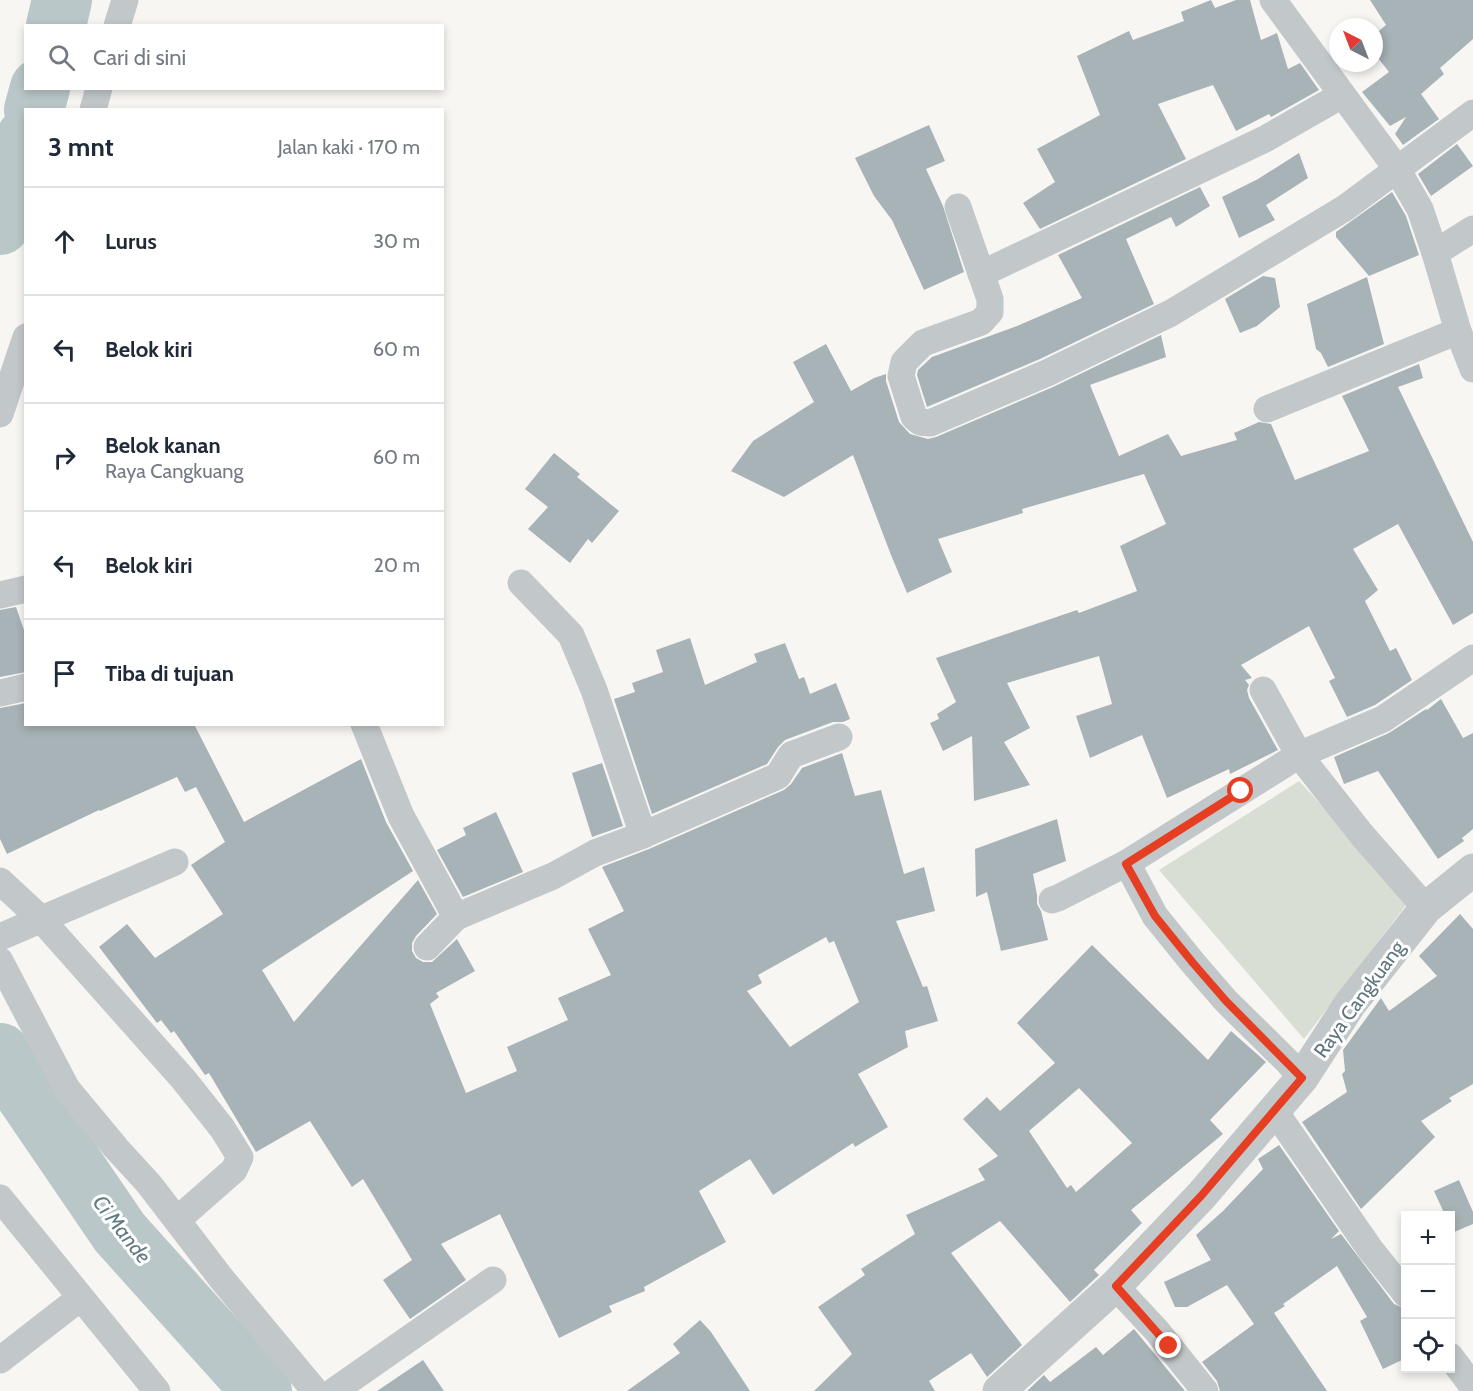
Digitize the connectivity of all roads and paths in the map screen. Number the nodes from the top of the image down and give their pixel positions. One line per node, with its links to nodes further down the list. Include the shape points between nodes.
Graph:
1 (125, 0): 3 (street)
2 (1273, 0): 5 (street)
3 (118, 24)
4 (98, 90): 6 (street)
5 (1342, 95): 8 (street); 12 (street, via 1265,139)
6 (94, 108)
7 (1473, 113): 8 (street)
8 (1397, 169): 11 (street, via 1420,209); 12 (street, via 1344,208 1171,313 1047,373 930,423 920,422 914,417 901,376 904,362 923,343 981,322 990,312)
9 (958, 207): 12 (street)
10 (1473, 229): 11 (street)
11 (1435, 253): 13 (street)
12 (981, 274)
13 (1458, 331): 15 (street); 16 (street)
14 (24, 343): 17 (street)
15 (1473, 369)
16 (1267, 409)
17 (0, 414)
18 (521, 583): 28 (street, via 571,635 594,690)
19 (24, 589): 20 (street)
20 (0, 595)
21 (1473, 658): 27 (street, via 1383,719)
22 (24, 687): 24 (street)
23 (1263, 690): 27 (street)
24 (0, 693)
25 (365, 726): 35 (street, via 401,816)
26 (839, 737): 28 (street, via 791,755 778,776)
27 (1299, 755): 30 (street); 34 (street)
28 (643, 835): 35 (street)
29 (175, 862): 36 (street)
30 (1126, 864): 33 (street); 40 (street, via 1155,916 1193,963)
31 (1473, 870): 34 (street, Raya Cangkuang)
32 (0, 881): 36 (street)
33 (1052, 900)
34 (1426, 908): 40 (street, Raya Cangkuang, via 1350,1004)
35 (456, 917): 38 (street)
36 (41, 919): 37 (street); 43 (street, via 184,1080 240,1157 234,1170)
37 (0, 937)
38 (427, 947)
39 (0, 961): 43 (street, via 67,1089)
40 (1302, 1078): 41 (street, Raya Cangkuang)
41 (1274, 1110): 45 (street, Raya Cangkuang, via 1201,1196); 46 (street)
42 (0, 1198): 47 (street)
43 (177, 1220): 52 (street)
44 (493, 1280): 53 (street)
45 (1116, 1286): 54 (street, Raya Cangkuang); 55 (street)
46 (1401, 1288)
47 (80, 1298): 48 (street); 51 (street)
48 (0, 1360)
49 (1455, 1363): 50 (street)
50 (1473, 1387)
51 (158, 1391)
52 (315, 1391)
53 (334, 1391)
54 (999, 1391)
55 (1205, 1391)

